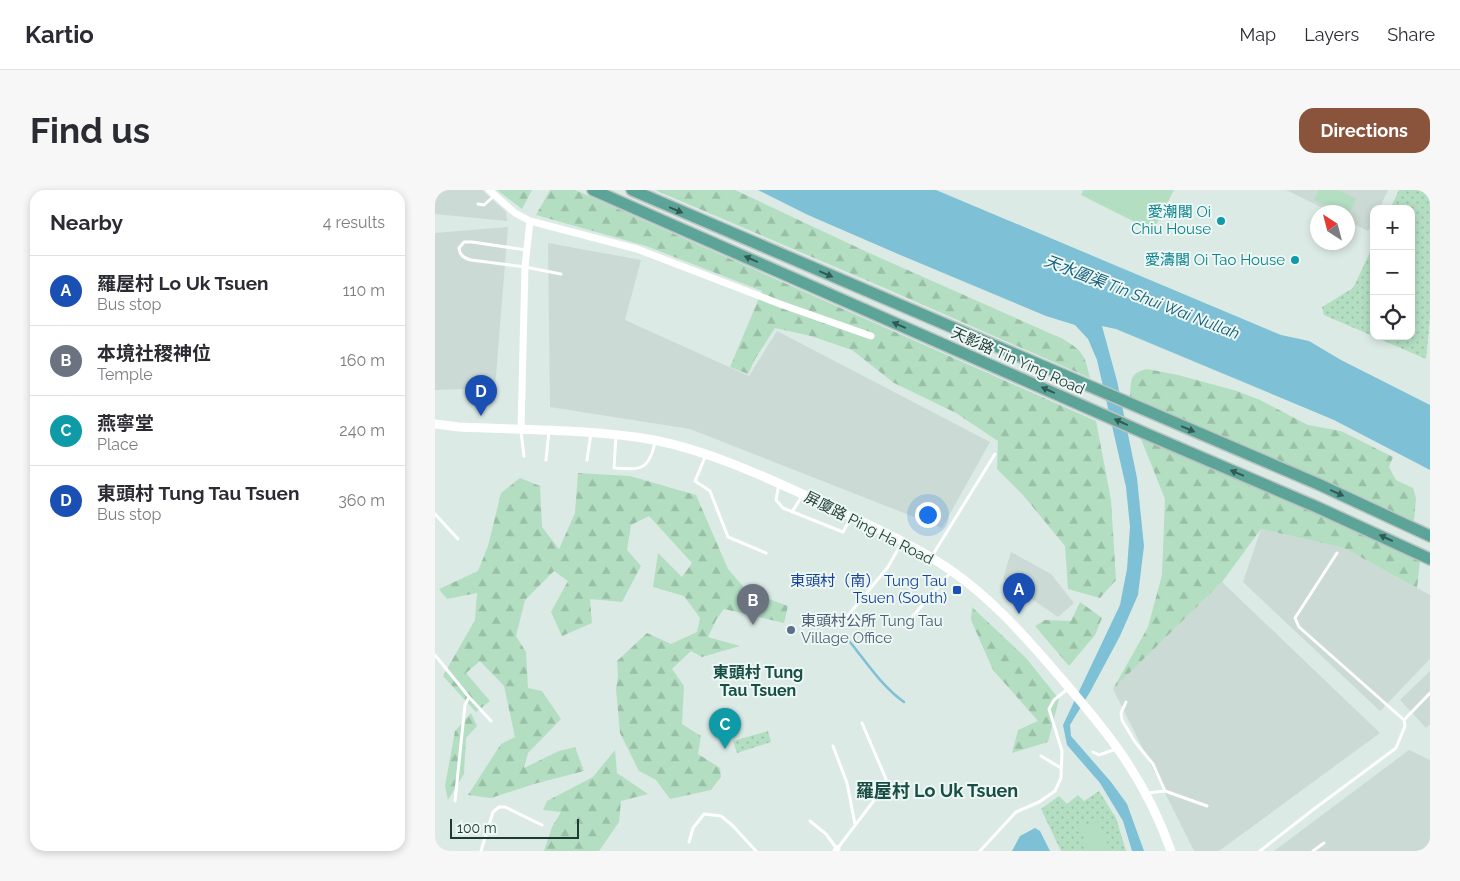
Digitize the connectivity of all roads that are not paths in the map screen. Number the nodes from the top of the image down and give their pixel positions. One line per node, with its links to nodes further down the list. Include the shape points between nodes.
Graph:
1 (489, 190): 4 (street)
2 (593, 190): 33 (main road, 天影路 Tin Ying Road, one-way to 2, via 1319,508)
3 (632, 190): 27 (main road, 天影路 Tin Ying Road, one-way to 27, via 1318,484)
4 (495, 196): 5 (lane, via 484,205); 6 (street)
5 (478, 204)
6 (530, 221): 7 (street); 10 (street, via 637,249)
7 (526, 250): 8 (street); 8 (lane, via 472,242 464,242 459,248 464,258)
8 (525, 267): 9 (lane); 12 (street)
9 (561, 274)
10 (871, 336)
11 (435, 424): 12 (street, 屏廈路 Ping Ha Road)
12 (521, 430): 13 (street, 屏廈路 Ping Ha Road); 19 (lane)
13 (549, 431): 14 (street, 屏廈路 Ping Ha Road); 20 (lane)
14 (591, 433): 15 (street, 屏廈路 Ping Ha Road); 21 (lane)
15 (616, 435): 16 (street, 屏廈路 Ping Ha Road); 16 (lane, via 614,468 635,470 647,463)
16 (655, 440): 17 (street, 屏廈路 Ping Ha Road)
17 (706, 454): 22 (street, 屏廈路 Ping Ha Road); 31 (lane, via 695,481 710,492 727,537)
18 (995, 454): 32 (lane)
19 (524, 456)
20 (546, 460)
21 (587, 460)
22 (780, 484): 23 (street, 屏廈路 Ping Ha Road); 24 (lane, via 776,500)
23 (803, 494): 24 (lane); 26 (street, 屏廈路 Ping Ha Road)
24 (792, 512): 26 (lane, via 843,532)
25 (435, 514): 28 (lane)
26 (851, 517): 29 (street, 屏廈路 Ping Ha Road)
27 (1430, 536)
28 (458, 539)
29 (903, 541): 32 (street, 屏廈路 Ping Ha Road); 35 (lane, via 888,567 840,624)
30 (1337, 552): 42 (lane, via 1295,618 1296,623)
31 (766, 553)
32 (931, 558): 34 (street, 屏廈路 Ping Ha Road)
33 (1430, 560)
34 (951, 571): 36 (lane); 38 (street, 屏廈路 Ping Ha Road, via 1008,618)
35 (818, 622)
36 (906, 624)
37 (435, 655): 40 (lane)
38 (1072, 691): 46 (street, 屏廈路 Ping Ha Road); 49 (lane, via 1053,700 1049,708 1062,752)
39 (1430, 693): 42 (lane)
40 (469, 697): 43 (lane); 52 (lane, via 465,705)
41 (1126, 702): 50 (lane, via 1122,720 1153,764)
42 (1404, 720): 64 (lane, via 1397,748)
43 (491, 721)
44 (862, 723): 55 (lane, via 886,782)
45 (833, 746): 55 (lane, via 847,783)
46 (1119, 748): 47 (lane, via 1099,755); 51 (street, 屏廈路 Ping Ha Road)
47 (1093, 752)
48 (1041, 756): 49 (lane)
49 (1061, 768): 62 (lane, via 1061,778 1055,791 1016,812)
50 (1165, 791): 51 (lane); 53 (lane)
51 (1146, 793): 63 (street, 屏廈路 Ping Ha Road)
52 (455, 801)
53 (1207, 806)
54 (810, 820): 59 (lane, via 826,834)
55 (856, 824): 59 (lane)
56 (542, 825): 60 (lane, via 499,807 493,812)
57 (689, 842): 61 (lane, via 693,828 704,814 721,816)
58 (1324, 843): 65 (lane)
59 (837, 850)
60 (481, 851)
61 (756, 851)
62 (980, 851)
63 (1171, 851)
64 (1260, 851)
65 (1313, 851)

